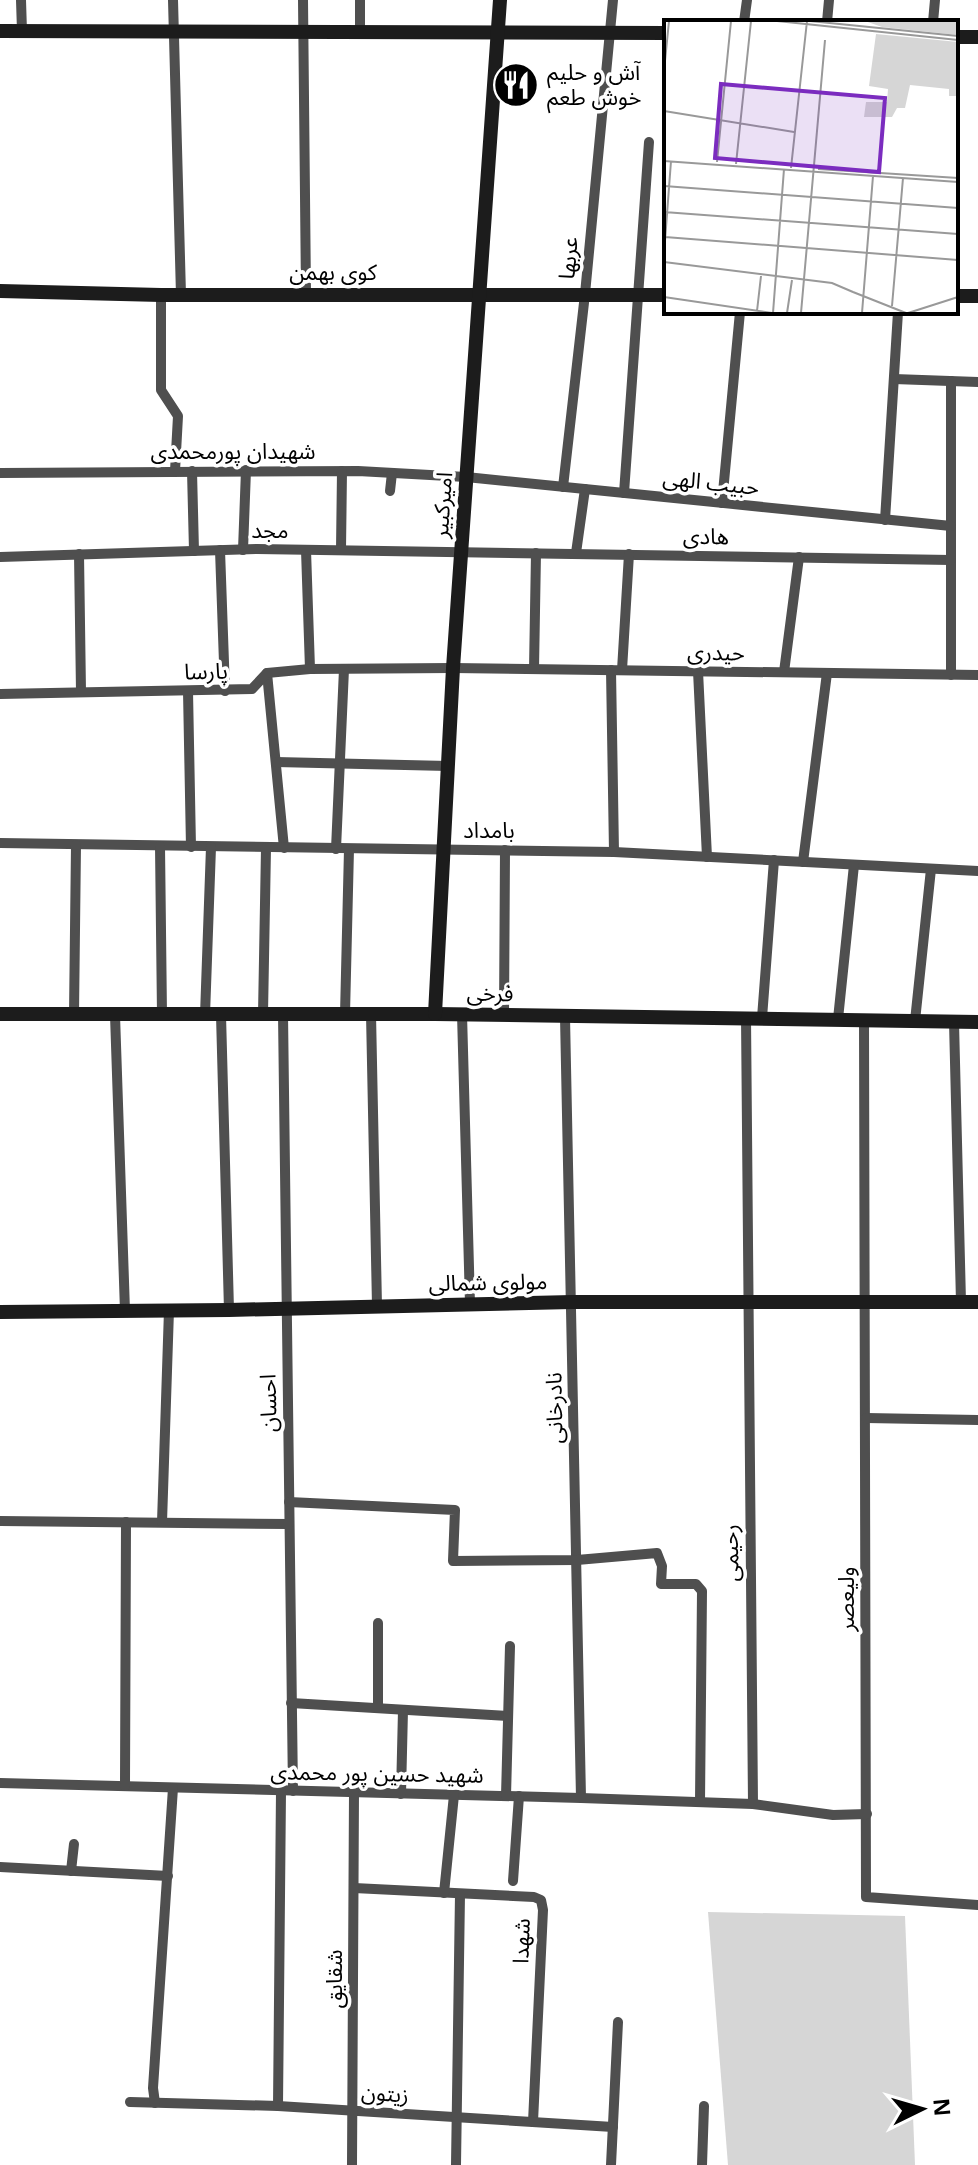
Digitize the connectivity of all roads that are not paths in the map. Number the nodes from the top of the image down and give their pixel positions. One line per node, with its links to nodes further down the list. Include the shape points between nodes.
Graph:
1 (21, 0): 14 (street)
2 (173, 0): 15 (street)
3 (303, 0): 16 (street)
4 (360, 0): 17 (street)
5 (500, 0): 18 (street, امیرکبیر)
6 (613, 0): 19 (street, عربها)
7 (747, 0): 10 (street)
8 (829, 0): 11 (street)
9 (935, 0): 12 (street)
10 (744, 20)
11 (827, 20)
12 (933, 20)
13 (0, 31): 14 (street)
14 (22, 31): 15 (street)
15 (172, 31): 16 (street); 27 (street)
16 (303, 31): 17 (street); 23 (street)
17 (360, 31): 18 (street)
18 (497, 31): 19 (street); 24 (street, امیرکبیر)
19 (609, 32): 20 (street); 25 (street, عربها)
20 (664, 33)
21 (649, 142): 28 (street)
22 (0, 291): 26 (street, کوی بهمن)
23 (306, 294): 24 (street, کوی بهمن); 27 (street, کوی بهمن)
24 (479, 294): 25 (street, کوی بهمن); 41 (street, امیرکبیر)
25 (585, 294): 28 (street, کوی بهمن); 42 (street, عربها)
26 (161, 295): 27 (street, کوی بهمن); 36 (street, via 161,390 178,416)
27 (181, 295)
28 (637, 295): 29 (street, کوی بهمن); 45 (street)
29 (664, 295)
30 (740, 314): 46 (street)
31 (898, 314): 32 (street)
32 (894, 379): 33 (street); 47 (street)
33 (951, 381): 34 (street); 48 (street)
34 (978, 382)
35 (246, 470): 37 (street, شهیدان پورمحمدی); 38 (street, شهیدان پورمحمدی); 50 (street)
36 (175, 471): 37 (street, شهیدان پورمحمدی); 39 (street, شهیدان پورمحمدی)
37 (192, 471): 53 (street)
38 (342, 471): 40 (street, شهیدان پورمحمدی); 52 (street)
39 (0, 473)
40 (392, 473): 41 (street, شهیدان پورمحمدی); 44 (street)
41 (466, 477): 42 (street, حبیب الهی); 54 (street, امیرکبیر)
42 (563, 487): 43 (street, حبیب الهی)
43 (585, 489): 45 (street, حبیب الهی); 56 (street)
44 (390, 491)
45 (624, 493): 46 (street, حبیب الهی)
46 (722, 503): 47 (street, حبیب الهی)
47 (885, 520): 48 (street, حبیب الهی)
48 (951, 526): 61 (street)
49 (220, 550): 50 (street, مجد); 53 (street, مجد); 74 (street)
50 (243, 550): 51 (street, مجد)
51 (306, 550): 52 (street, مجد); 63 (street)
52 (341, 550): 54 (street, مجد)
53 (194, 551): 57 (street, مجد)
54 (461, 552): 55 (street, هادی); 62 (street, امیرکبیر)
55 (536, 553): 56 (street, هادی); 65 (street)
56 (576, 553): 58 (street, هادی)
57 (79, 554): 59 (street, مجد); 75 (street)
58 (629, 554): 60 (street, هادی); 66 (street)
59 (0, 557)
60 (799, 557): 61 (street, هادی); 68 (street)
61 (951, 560): 71 (street)
62 (453, 668): 64 (street, پارسا); 65 (street, حیدری); 79 (street, امیرکبیر)
63 (310, 669): 64 (street, پارسا); 69 (street, پارسا)
64 (344, 669): 78 (street)
65 (534, 669): 66 (street, حیدری)
66 (617, 670): 67 (street, حیدری); 91 (street)
67 (698, 671): 68 (street, حیدری); 92 (street)
68 (784, 672): 70 (street, حیدری)
69 (267, 673): 74 (street, پارسا, via 252,689); 77 (street)
70 (827, 673): 71 (street, حیدری); 94 (street)
71 (951, 675): 72 (street, حیدری)
72 (978, 675)
73 (188, 691): 74 (street, پارسا); 75 (street, پارسا); 83 (street)
74 (225, 691)
75 (81, 692): 76 (street, پارسا)
76 (0, 694)
77 (276, 762): 78 (street); 86 (street)
78 (340, 765): 79 (street); 87 (street)
79 (448, 766): 89 (street, امیرکبیر)
80 (0, 843): 81 (street, بامداد)
81 (76, 845): 82 (street, بامداد); 99 (street)
82 (160, 846): 83 (street, بامداد); 107 (street)
83 (191, 847): 84 (street, بامداد)
84 (211, 847): 85 (street, بامداد); 108 (street)
85 (266, 848): 86 (street, بامداد); 100 (street)
86 (284, 848): 87 (street, بامداد)
87 (336, 849): 88 (street, بامداد)
88 (349, 849): 89 (street, بامداد); 102 (street)
89 (444, 850): 90 (street, بامداد); 104 (street, امیرکبیر)
90 (505, 850): 91 (street, بامداد); 110 (street)
91 (614, 852): 92 (street, بامداد)
92 (707, 857): 93 (street, بامداد)
93 (774, 860): 94 (street, بامداد); 113 (street)
94 (803, 862): 95 (street, بامداد)
95 (854, 865): 96 (street, بامداد); 114 (street)
96 (931, 869): 97 (street, بامداد); 116 (street)
97 (978, 871)
98 (0, 1014): 99 (street, فرخی)
99 (74, 1014): 106 (street, فرخی)
100 (263, 1014): 101 (street, فرخی); 109 (street, فرخی)
101 (283, 1014): 102 (street, فرخی); 126 (street, احسان)
102 (345, 1014): 103 (street, فرخی)
103 (371, 1014): 104 (street, فرخی); 125 (street)
104 (435, 1014): 105 (street, فرخی)
105 (462, 1014): 110 (street, فرخی); 124 (street)
106 (115, 1015): 107 (street, فرخی); 129 (street)
107 (162, 1015): 108 (street, فرخی)
108 (205, 1015): 109 (street, فرخی)
109 (221, 1015): 128 (street)
110 (504, 1015): 111 (street, فرخی)
111 (565, 1017): 112 (street, فرخی); 119 (street, نادرخانی)
112 (746, 1017): 113 (street, فرخی); 120 (street, رحیمی)
113 (762, 1018): 114 (street, فرخی)
114 (838, 1019): 115 (street, فرخی)
115 (864, 1020): 116 (street, فرخی); 121 (street, ولیعصر)
116 (915, 1021): 117 (street, فرخی)
117 (954, 1022): 118 (street, فرخی); 122 (street)
118 (978, 1022)
119 (572, 1302): 120 (street, مولوی شمالی); 124 (street, مولوی شمالی); 138 (street, نادرخانی)
120 (746, 1302): 121 (street, مولوی شمالی); 156 (street, رحیمی)
121 (865, 1302): 122 (street, مولوی شمالی); 131 (street, ولیعصر)
122 (961, 1302): 123 (street, مولوی شمالی)
123 (978, 1302)
124 (470, 1304): 125 (street, مولوی شمالی)
125 (377, 1306): 126 (street, مولوی شمالی)
126 (287, 1309): 128 (street, مولوی شمالی); 133 (street, احسان)
127 (169, 1310): 128 (street, مولوی شمالی); 129 (street, مولوی شمالی); 136 (street)
128 (229, 1310)
129 (125, 1311): 130 (street, مولوی شمالی)
130 (0, 1312)
131 (866, 1418): 132 (street); 157 (street, ولیعصر)
132 (978, 1420)
133 (289, 1502): 137 (street, احسان); 138 (street, via 455,1510 453,1561)
134 (0, 1521): 135 (street)
135 (126, 1522): 136 (street); 146 (street)
136 (162, 1522): 137 (street)
137 (289, 1524): 141 (street, احسان)
138 (577, 1560): 154 (street, نادرخانی); 155 (street, via 657,1553 661,1584 696,1584 702,1591)
139 (378, 1623): 142 (street)
140 (510, 1646): 144 (street)
141 (291, 1703): 142 (street); 148 (street, احسان)
142 (378, 1708): 143 (street)
143 (403, 1710): 144 (street); 150 (street)
144 (508, 1716): 152 (street)
145 (0, 1783): 146 (street, شهید حسین پور محمدی)
146 (125, 1786): 147 (street, شهید حسین پور محمدی)
147 (173, 1788): 148 (street, شهید حسین پور محمدی); 161 (street)
148 (287, 1791): 149 (street, شهید حسین پور محمدی); 170 (street, احسان)
149 (354, 1792): 150 (street, شهید حسین پور محمدی); 163 (street, شقایق)
150 (401, 1794): 151 (street, شهید حسین پور محمدی)
151 (454, 1795): 152 (street, شهید حسین پور محمدی); 164 (street)
152 (506, 1796): 153 (street, شهید حسین پور محمدی)
153 (519, 1796): 154 (street, شهید حسین پور محمدی); 162 (street)
154 (581, 1798): 155 (street, شهید حسین پور محمدی)
155 (700, 1802): 156 (street, شهید حسین پور محمدی)
156 (753, 1804): 157 (street, شهید حسین پور محمدی)
157 (867, 1814): 166 (street, ولیعصر, via 866,1897)
158 (74, 1844): 160 (street)
159 (0, 1867): 160 (street)
160 (71, 1871): 161 (street)
161 (168, 1876): 169 (street)
162 (513, 1881)
163 (354, 1888): 164 (street, شهدا); 172 (street, شقایق)
164 (444, 1893): 165 (street, شهدا)
165 (460, 1894): 173 (street); 174 (street, شهدا, via 541,1900)
166 (978, 1905)
167 (618, 2022): 175 (street)
168 (130, 2102): 169 (street, زیتون)
169 (155, 2103): 170 (street, زیتون)
170 (278, 2106): 172 (street, زیتون)
171 (704, 2106): 179 (street)
172 (353, 2111): 173 (street, زیتون); 176 (street, شقایق)
173 (457, 2117): 174 (street, زیتون); 177 (street)
174 (533, 2122): 175 (street, زیتون)
175 (613, 2127): 178 (street)
176 (352, 2165)
177 (456, 2165)
178 (611, 2165)
179 (702, 2165)

